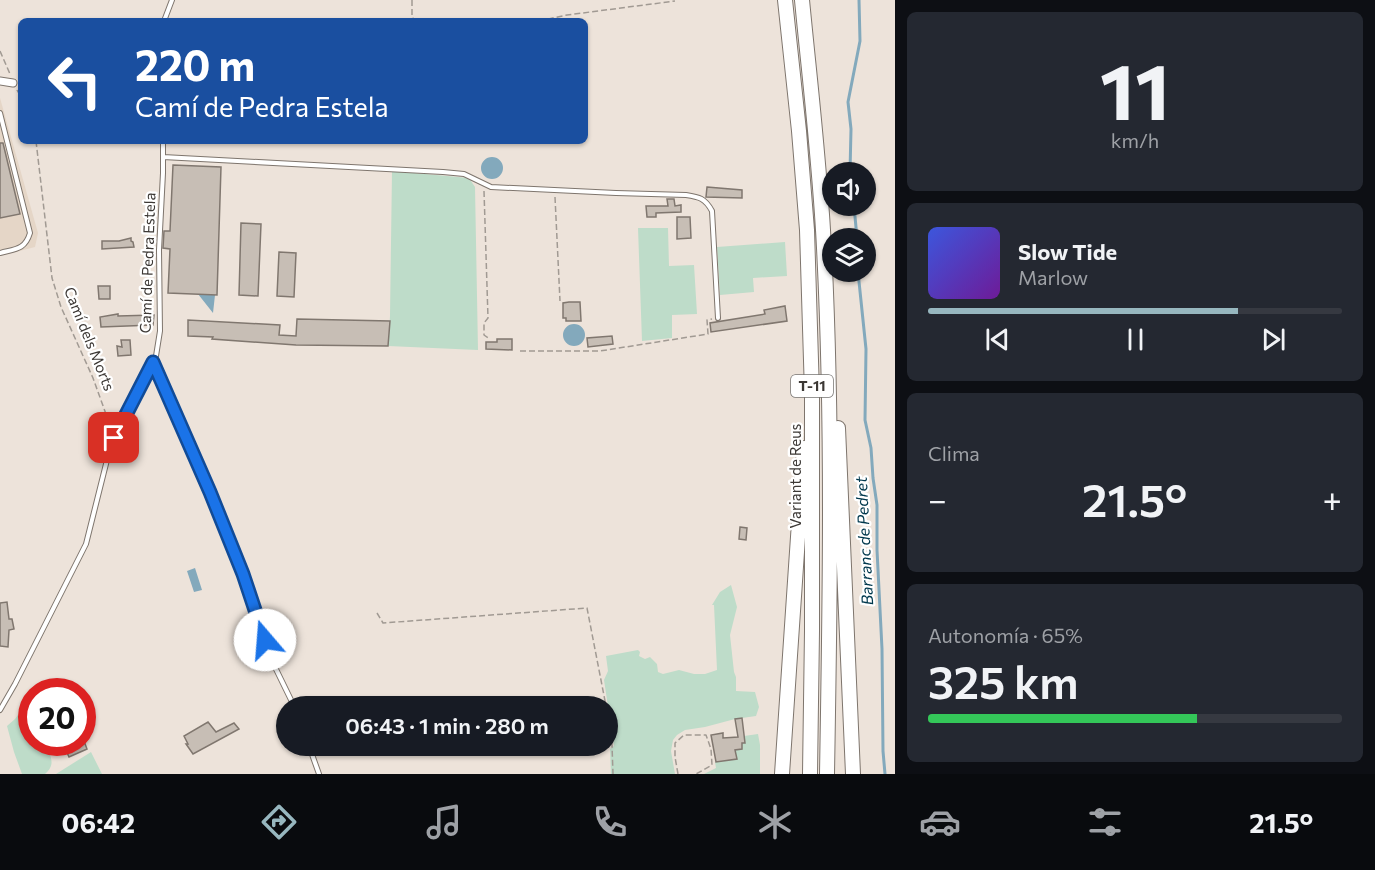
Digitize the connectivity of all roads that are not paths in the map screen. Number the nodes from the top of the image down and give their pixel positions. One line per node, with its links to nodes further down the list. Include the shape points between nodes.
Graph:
1 (172, 0): 4 (lane)
2 (785, 0): 11 (highway, Variant de Reus / T-11)
3 (802, 0): 8 (highway, T-11)
4 (165, 18)
5 (0, 81): 6 (street)
6 (13, 82)
7 (0, 113): 12 (lane, via 30,233 22,247)
8 (814, 118): 21 (highway, T-11, via 829,389); 22 (highway, via 830,247)
9 (163, 144): 10 (lane, Camí de Pedra Estela)
10 (163, 157): 13 (lane, via 443,172 464,174 491,187 696,196 707,202 712,211); 14 (lane, Camí de Pedra Estela, via 160,331)
11 (807, 230): 19 (highway, via 804,454); 20 (highway, Variant de Reus / T-11, via 812,393)
12 (0, 253)
13 (718, 318)
14 (153, 362): 15 (lane, via 202,472 243,574 272,662); 16 (lane, Camí de Pedra Estela, via 114,438 86,544)
15 (289, 696)
16 (0, 710)
17 (313, 756): 18 (lane)
18 (319, 774)
19 (782, 774)
20 (810, 774)
21 (827, 774)
22 (853, 774)

